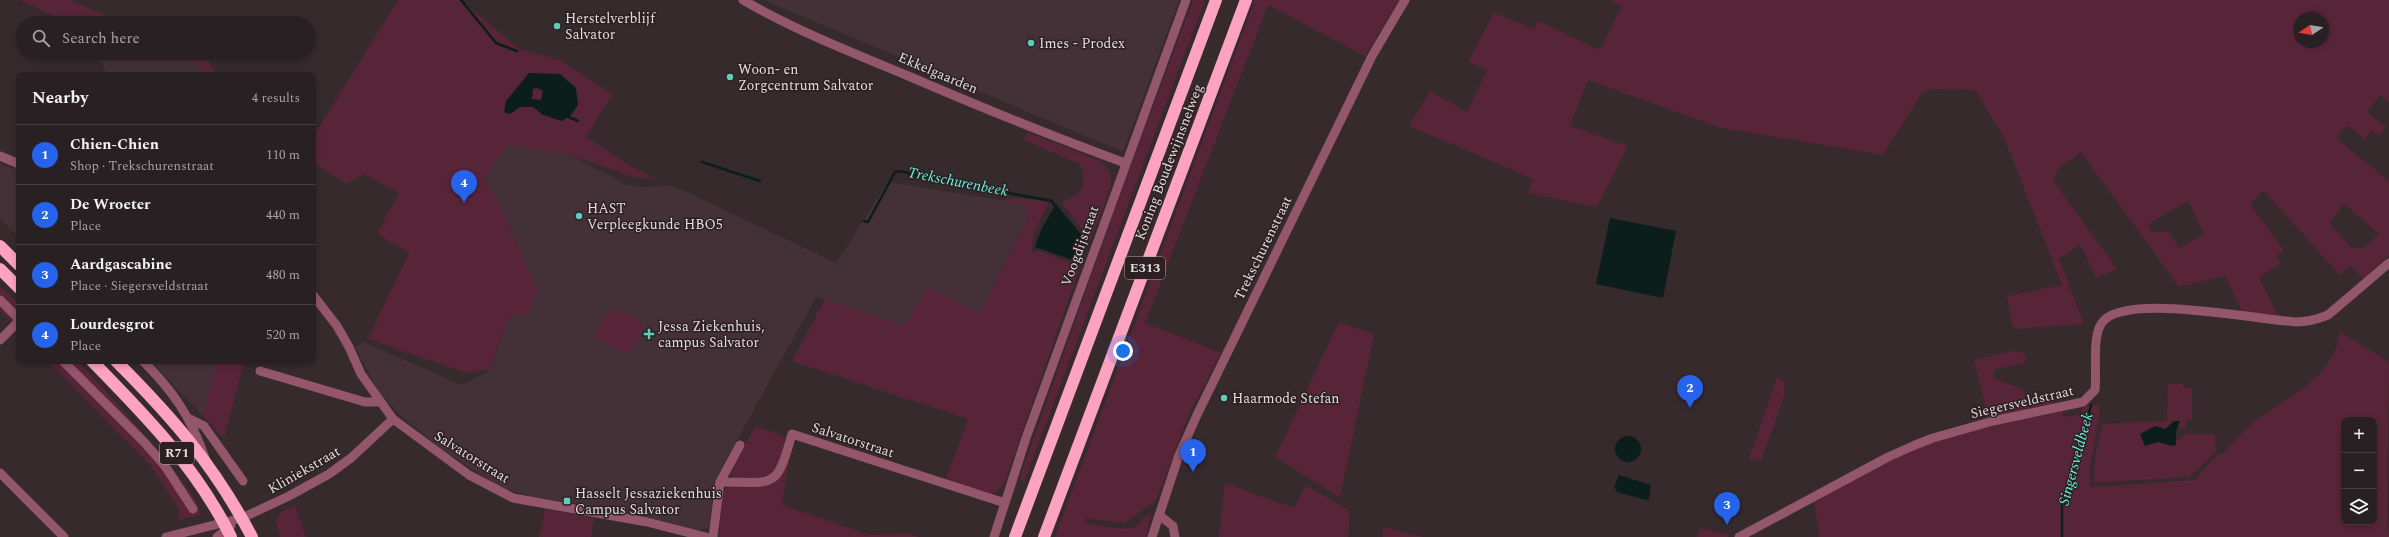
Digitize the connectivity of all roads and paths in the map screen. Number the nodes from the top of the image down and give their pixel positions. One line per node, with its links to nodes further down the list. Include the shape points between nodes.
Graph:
1 (743, 0): 8 (street, Ekkelgaarden, via 814,37 1051,136)
2 (1186, 0): 8 (street, Voogdijstraat)
3 (1216, 0): 46 (highway, Koning Boudewijnsnelweg / E313)
4 (1246, 0): 47 (highway, Koning Boudewijnsnelweg / E313)
5 (1405, 0): 35 (street, Trekschurenstraat, via 1372,56 1201,406 1179,455)
6 (0, 156): 7 (street)
7 (16, 163)
8 (1125, 163): 33 (street, Voogdijstraat, via 1026,438)
9 (3, 249): 10 (street); 11 (highway)
10 (16, 254)
11 (16, 262)
12 (2389, 263): 50 (street, Siegersveldstraat, via 2328,315 2316,320 2297,322 2185,309 2149,308 2116,312 2105,318 2100,325 2097,334 2094,390 2083,402 1993,421 1933,438 1888,457)
13 (0, 269): 14 (highway)
14 (16, 285)
15 (316, 299): 25 (street, Salvatorstraat, via 337,326 361,374)
16 (0, 300): 17 (street)
17 (16, 317)
18 (16, 323): 19 (street)
19 (0, 340)
20 (66, 364): 34 (street, via 145,443 165,466)
21 (95, 364): 37 (highway, R71, via 170,443 198,480)
22 (119, 364): 29 (highway, R71, via 156,402)
23 (146, 364): 26 (street, via 166,385)
24 (260, 371): 25 (street, via 365,402)
25 (379, 402): 27 (street, Salvatorstraat)
26 (190, 419): 29 (street); 31 (street, via 204,426)
27 (393, 420): 36 (street, Kliniekstraat, via 329,474); 43 (street, Salvatorstraat, via 469,475 514,498 647,522)
28 (740, 445): 32 (street)
29 (207, 462): 36 (highway, R71)
30 (0, 473): 39 (street)
31 (243, 481)
32 (720, 482): 33 (street, Salvatorstraat, via 771,481 784,465 792,434); 44 (street)
33 (1005, 504): 45 (street, Voogdijstraat)
34 (193, 509)
35 (1159, 515): 48 (street, Trekschurenstraat); 49 (street, via 1173,526)
36 (242, 518): 37 (street, Kliniekstraat); 42 (highway, R71)
37 (227, 529): 38 (street); 41 (street)
38 (192, 534): 40 (street, via 180,532)
39 (64, 537)
40 (166, 537)
41 (217, 537)
42 (252, 537)
43 (706, 537)
44 (713, 537)
45 (994, 537)
46 (1015, 537)
47 (1044, 537)
48 (1152, 537)
49 (1175, 537)
50 (1739, 537)

